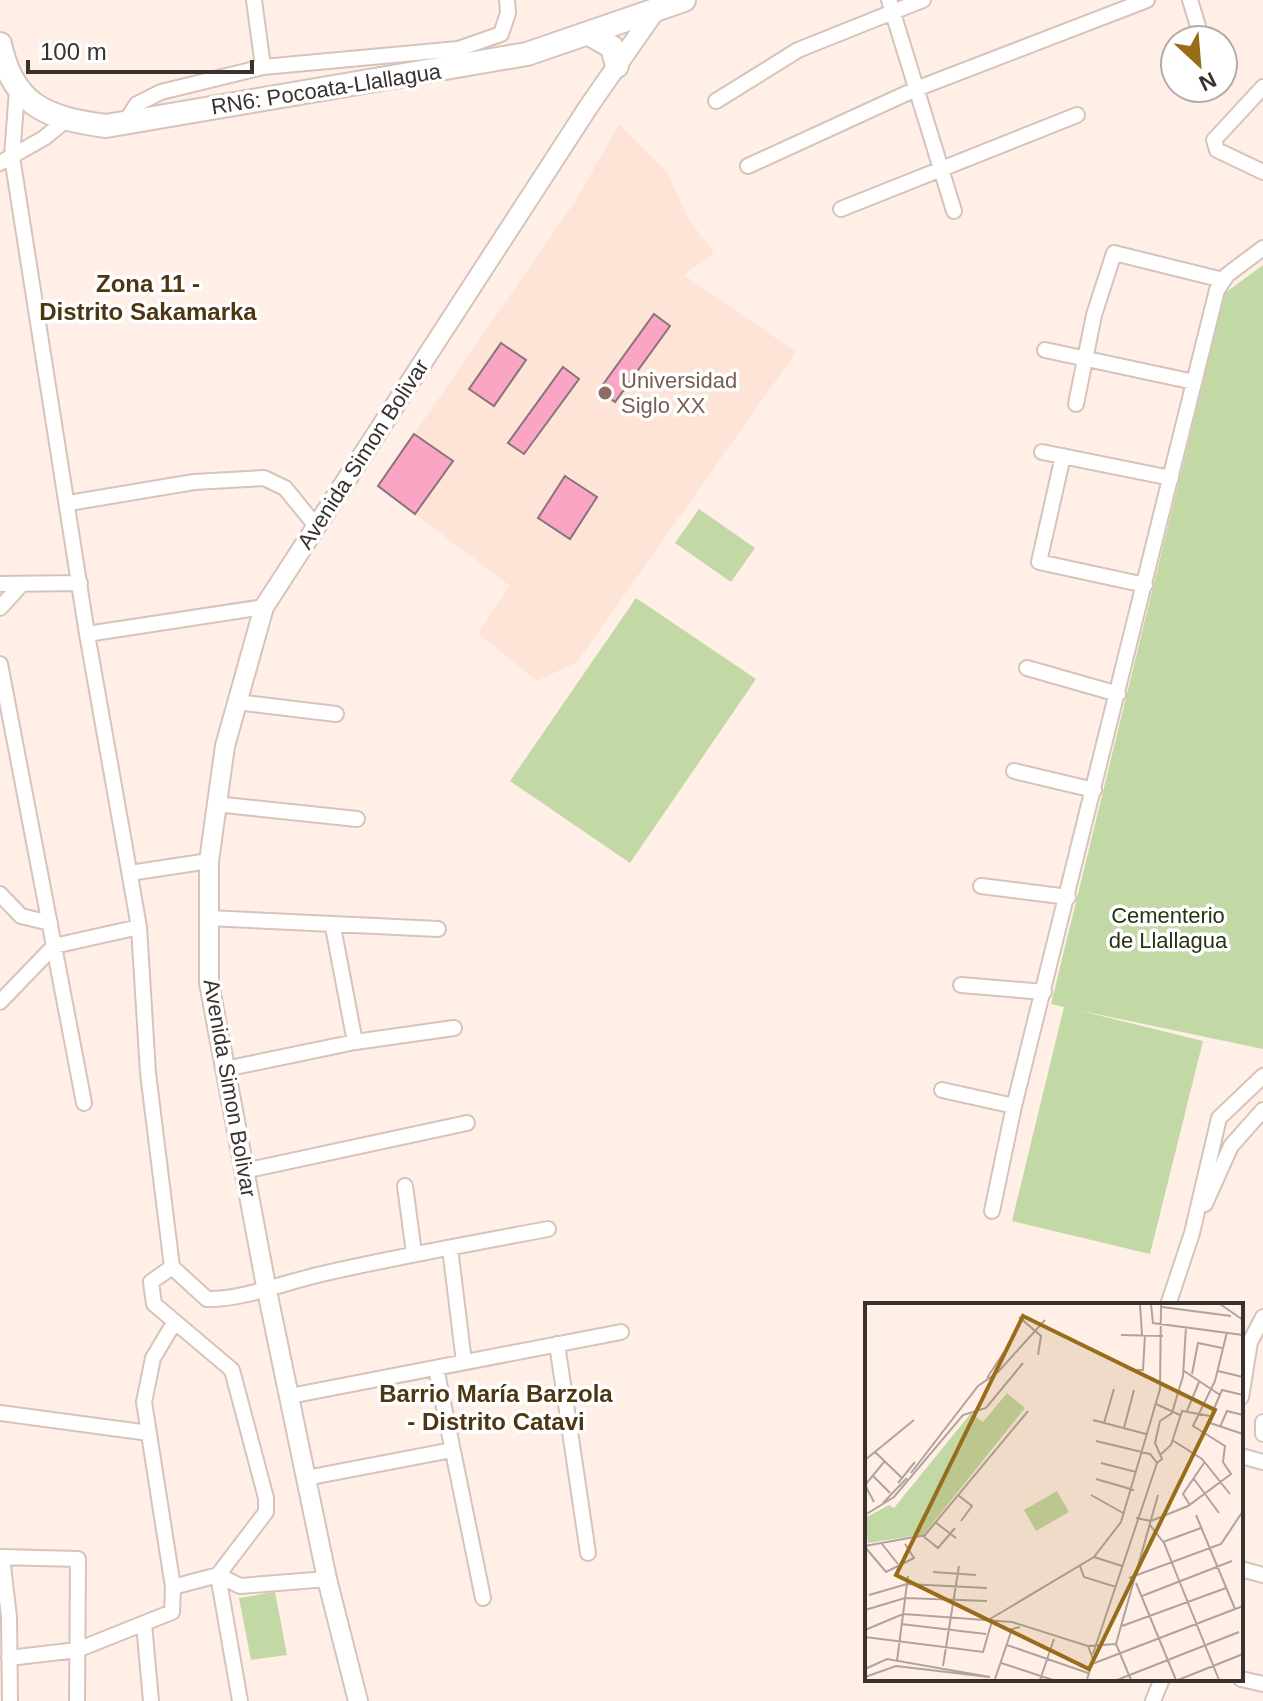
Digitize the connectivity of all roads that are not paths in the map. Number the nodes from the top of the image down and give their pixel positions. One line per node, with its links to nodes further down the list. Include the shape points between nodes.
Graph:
1 (254, 0): 13 (street)
2 (507, 0): 13 (street, via 501,34 483,43)
3 (684, 0): 8 (highway, RN6: Pocoata-Llallagua)
4 (923, 0): 7 (street)
5 (1147, 0): 15 (street)
6 (1190, 0): 9 (street)
7 (890, 6): 15 (street); 17 (street, via 798,50)
8 (644, 10): 10 (highway, RN6: Pocoata-Llallagua); 12 (main road, Avenida Simon Bolivar)
9 (1197, 24)
10 (591, 35): 12 (highway, via 612,47); 20 (highway, RN6: Pocoata-Llallagua, via 513,57)
11 (0, 44): 16 (highway)
12 (617, 66): 37 (main road, Avenida Simon Bolivar)
13 (263, 67): 20 (street, via 161,92 137,104)
14 (1263, 87): 24 (street, via 1214,140 1217,150)
15 (916, 89): 22 (street); 23 (street)
16 (17, 90): 19 (highway, RN6: Pocoata-Llallagua); 21 (street)
17 (716, 101)
18 (1077, 115): 23 (street)
19 (65, 121): 20 (highway, RN6: Pocoata-Llallagua, via 106,126); 21 (street)
20 (125, 122)
21 (6, 160): 36 (street)
22 (748, 166)
23 (941, 169): 25 (street); 26 (street)
24 (1263, 172)
25 (841, 209)
26 (954, 211)
27 (1263, 248): 28 (street)
28 (1223, 280): 30 (street, via 1114,253); 31 (street)
29 (1045, 350): 30 (street)
30 (1083, 358): 31 (street); 32 (street)
31 (1194, 382): 35 (street)
32 (1076, 404)
33 (1042, 452): 34 (street)
34 (1063, 456): 35 (street); 40 (street, via 1039,562)
35 (1171, 478): 40 (street)
36 (69, 503): 37 (street, via 194,482 264,478 285,488); 38 (street)
37 (316, 526): 42 (main road, Avenida Simon Bolivar)
38 (80, 583): 41 (street); 44 (street)
39 (0, 584): 41 (street)
40 (1145, 585): 47 (street)
41 (20, 586): 43 (street)
42 (264, 607): 44 (street); 48 (main road, Avenida Simon Bolivar)
43 (0, 608)
44 (87, 634): 55 (street)
45 (0, 664): 60 (street)
46 (1027, 668): 47 (street)
47 (1118, 694): 51 (street)
48 (236, 702): 49 (street); 52 (main road, Avenida Simon Bolivar)
49 (336, 714)
50 (1014, 771): 51 (street)
51 (1094, 790): 58 (street)
52 (215, 804): 53 (street); 54 (main road, Avenida Simon Bolivar)
53 (357, 819)
54 (209, 861): 55 (street); 59 (main road, Avenida Simon Bolivar)
55 (130, 873): 61 (street)
56 (981, 886): 58 (street)
57 (0, 894): 60 (street, via 21,916)
58 (1068, 897): 66 (street)
59 (208, 918): 62 (street); 70 (main road, Avenida Simon Bolivar, via 209,983)
60 (50, 923): 64 (street)
61 (139, 927): 64 (street); 84 (street, via 148,1073)
62 (333, 927): 63 (street); 69 (street)
63 (438, 929)
64 (54, 946): 67 (street); 73 (street)
65 (961, 985): 66 (street)
66 (1044, 992): 74 (street)
67 (0, 1002)
68 (454, 1028): 69 (street)
69 (355, 1042): 70 (street)
70 (225, 1069): 77 (main road, Avenida Simon Bolivar)
71 (1263, 1076): 81 (street, via 1219,1118)
72 (942, 1090): 74 (street)
73 (84, 1103)
74 (1014, 1106): 79 (street)
75 (1263, 1110): 81 (street, via 1231,1146)
76 (467, 1123): 77 (street)
77 (244, 1171): 85 (main road, Avenida Simon Bolivar)
78 (405, 1186): 83 (street)
79 (992, 1211)
80 (548, 1229): 82 (street)
81 (1192, 1233): 86 (street)
82 (450, 1248): 83 (street); 92 (street)
83 (414, 1253): 85 (street)
84 (172, 1267): 85 (street, via 207,1299 231,1299); 88 (street, via 151,1282 154,1304)
85 (266, 1286): 95 (main road, Avenida Simon Bolivar)
86 (1169, 1303)
87 (1263, 1317): 91 (street, via 1250,1342)
88 (174, 1323): 98 (street, via 148,1374 144,1402); 107 (street, via 232,1370 266,1498 266,1512)
89 (621, 1332): 90 (street)
90 (557, 1344): 92 (street); 104 (street)
91 (1256, 1357): 94 (street)
92 (464, 1362): 93 (street)
93 (436, 1368): 95 (street); 100 (street)
94 (1243, 1392)
95 (290, 1396): 103 (main road, Avenida Simon Bolivar)
96 (0, 1413): 98 (street)
97 (1263, 1422): 99 (street)
98 (149, 1433): 110 (street)
99 (1263, 1434)
100 (452, 1450): 103 (street); 111 (street)
101 (1243, 1457): 102 (street)
102 (1263, 1462)
103 (306, 1478): 109 (main road, Avenida Simon Bolivar)
104 (588, 1553)
105 (1, 1557): 112 (street); 114 (street, via 78,1559)
106 (1243, 1570): 108 (street)
107 (218, 1575): 109 (street, via 240,1586); 110 (street); 122 (street)
108 (1263, 1575)
109 (327, 1579): 123 (main road, Avenida Simon Bolivar)
110 (173, 1587): 113 (street, via 172,1612)
111 (483, 1598)
112 (5, 1617): 115 (street)
113 (144, 1624): 114 (street); 121 (street)
114 (77, 1650): 115 (street); 120 (street)
115 (9, 1658): 119 (street)
116 (1243, 1679): 118 (street)
117 (1161, 1681): 124 (street)
118 (1263, 1684)
119 (10, 1701)
120 (77, 1701)
121 (151, 1701)
122 (240, 1701)
123 (358, 1701)
124 (1153, 1701)

